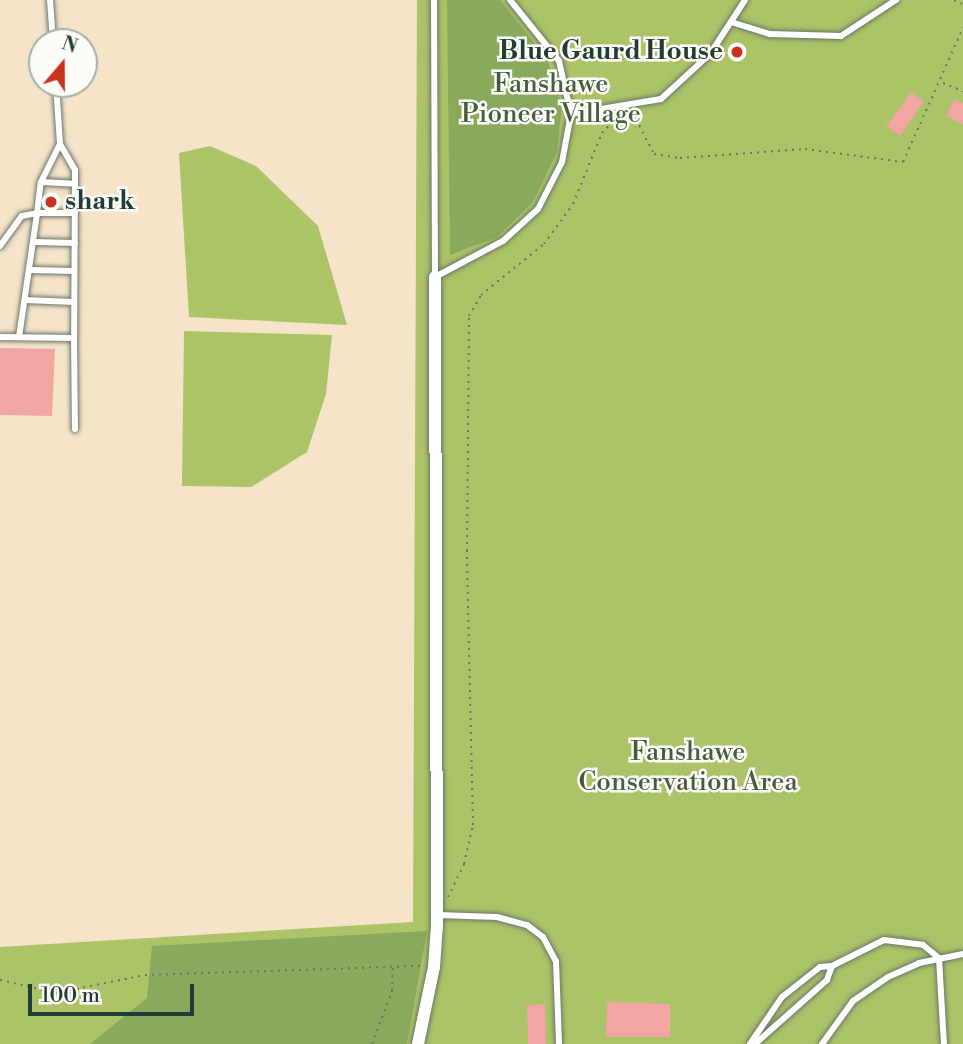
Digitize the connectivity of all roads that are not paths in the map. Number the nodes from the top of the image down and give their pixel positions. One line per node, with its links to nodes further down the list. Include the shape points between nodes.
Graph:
1 (50, 0): 7 (lane)
2 (434, 0): 20 (lane)
3 (510, 0): 9 (lane, via 559,61)
4 (745, 0): 6 (lane)
5 (896, 0): 6 (lane, via 841,36 770,34)
6 (731, 22): 9 (lane, via 710,54 662,99)
7 (52, 28)
8 (57, 98): 10 (lane)
9 (571, 114): 20 (lane, via 562,162 538,209 503,241)
10 (60, 144): 11 (lane); 12 (lane, via 75,170)
11 (41, 183): 12 (lane); 13 (lane)
12 (75, 184): 14 (lane)
13 (37, 213): 14 (lane); 15 (lane); 17 (lane, via 22,216)
14 (75, 213): 16 (lane)
15 (34, 242): 16 (lane); 18 (lane)
16 (75, 243): 19 (lane)
17 (0, 246)
18 (30, 270): 19 (lane); 21 (lane)
19 (74, 271): 22 (lane)
20 (435, 277): 27 (street)
21 (25, 300): 22 (lane); 24 (lane)
22 (74, 302): 25 (lane)
23 (0, 337): 24 (lane)
24 (19, 337): 25 (lane)
25 (74, 338): 26 (lane)
26 (75, 429)
27 (437, 915): 32 (street, via 434,967); 33 (lane, via 497,917 527,925 543,937 556,961)
28 (963, 954): 29 (lane)
29 (939, 958): 30 (lane, via 923,945 884,940); 31 (lane, via 888,976 853,1001); 35 (lane)
30 (832, 966): 34 (lane, via 827,980); 34 (lane, via 820,967 782,997)
31 (820, 1043)
32 (418, 1044)
33 (559, 1044)
34 (752, 1044)
35 (944, 1044)

